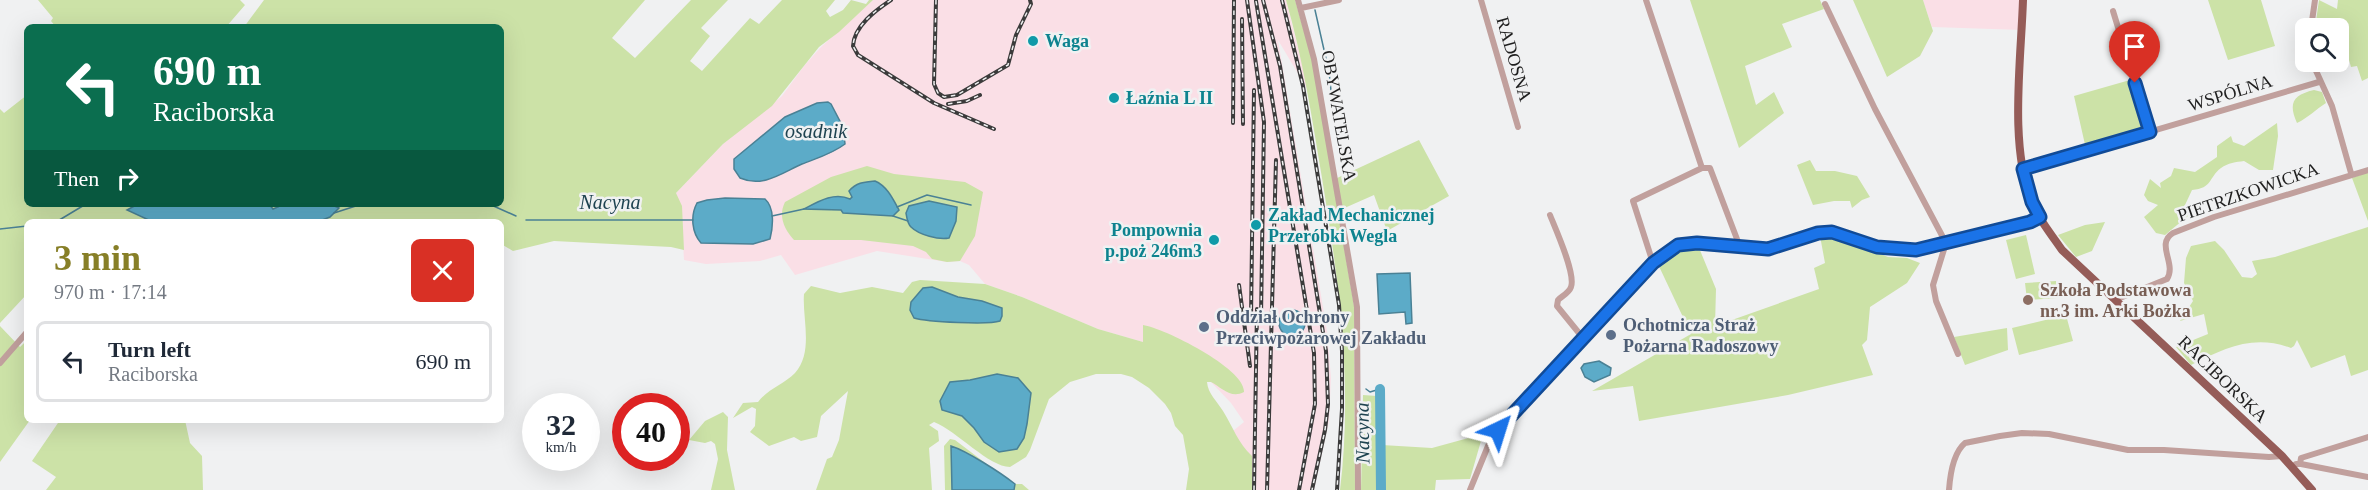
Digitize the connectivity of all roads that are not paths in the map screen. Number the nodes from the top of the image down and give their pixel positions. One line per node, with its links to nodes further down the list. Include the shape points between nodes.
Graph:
1 (1298, 0): 8 (street, OBYWATELSKA)
2 (1339, 0): 8 (street)
3 (1481, 0): 13 (street, RADOSNA)
4 (1646, 0): 15 (street)
5 (2023, 0): 16 (main road, RACIBORSKA)
6 (2315, 0): 10 (street)
7 (1825, 4): 21 (street)
8 (1301, 8): 33 (street, OBYWATELSKA, via 1316,65 1357,307)
9 (2112, 11): 14 (street)
10 (2312, 18)
11 (2316, 72): 12 (street)
12 (2319, 82): 14 (street, WSPÓLNA); 18 (street, via 2332,106)
13 (1518, 127)
14 (2150, 132): 16 (street, WSPÓLNA)
15 (1702, 168): 22 (street, via 1710,168); 23 (street, via 1633,201)
16 (2023, 169): 20 (main road, RACIBORSKA)
17 (2368, 170): 18 (street, PIETRZKOWICKA)
18 (2352, 173): 24 (street, PIETRZKOWICKA, via 2167,236 2171,273 2167,279)
19 (1550, 215): 26 (street, via 1573,284 1557,306)
20 (2040, 217): 21 (street); 24 (main road, RACIBORSKA, via 2062,250)
21 (1946, 243): 22 (street, via 1895,250 1825,232 1775,248); 27 (street, via 1933,285)
22 (1740, 247): 23 (street, via 1681,244)
23 (1653, 263): 26 (street)
24 (2115, 300): 30 (main road, RACIBORSKA)
25 (24, 335): 28 (street)
26 (1583, 338): 34 (street, via 1498,430)
27 (1958, 354)
28 (0, 363)
29 (2368, 436): 31 (street, via 2301,458)
30 (2282, 456): 31 (main road, RACIBORSKA); 35 (street, via 2128,450 2049,434 2011,434 1959,448)
31 (2296, 465): 32 (street); 36 (main road, RACIBORSKA)
32 (2368, 477)
33 (1358, 490)
34 (1470, 490)
35 (1949, 490)
36 (2312, 490)

